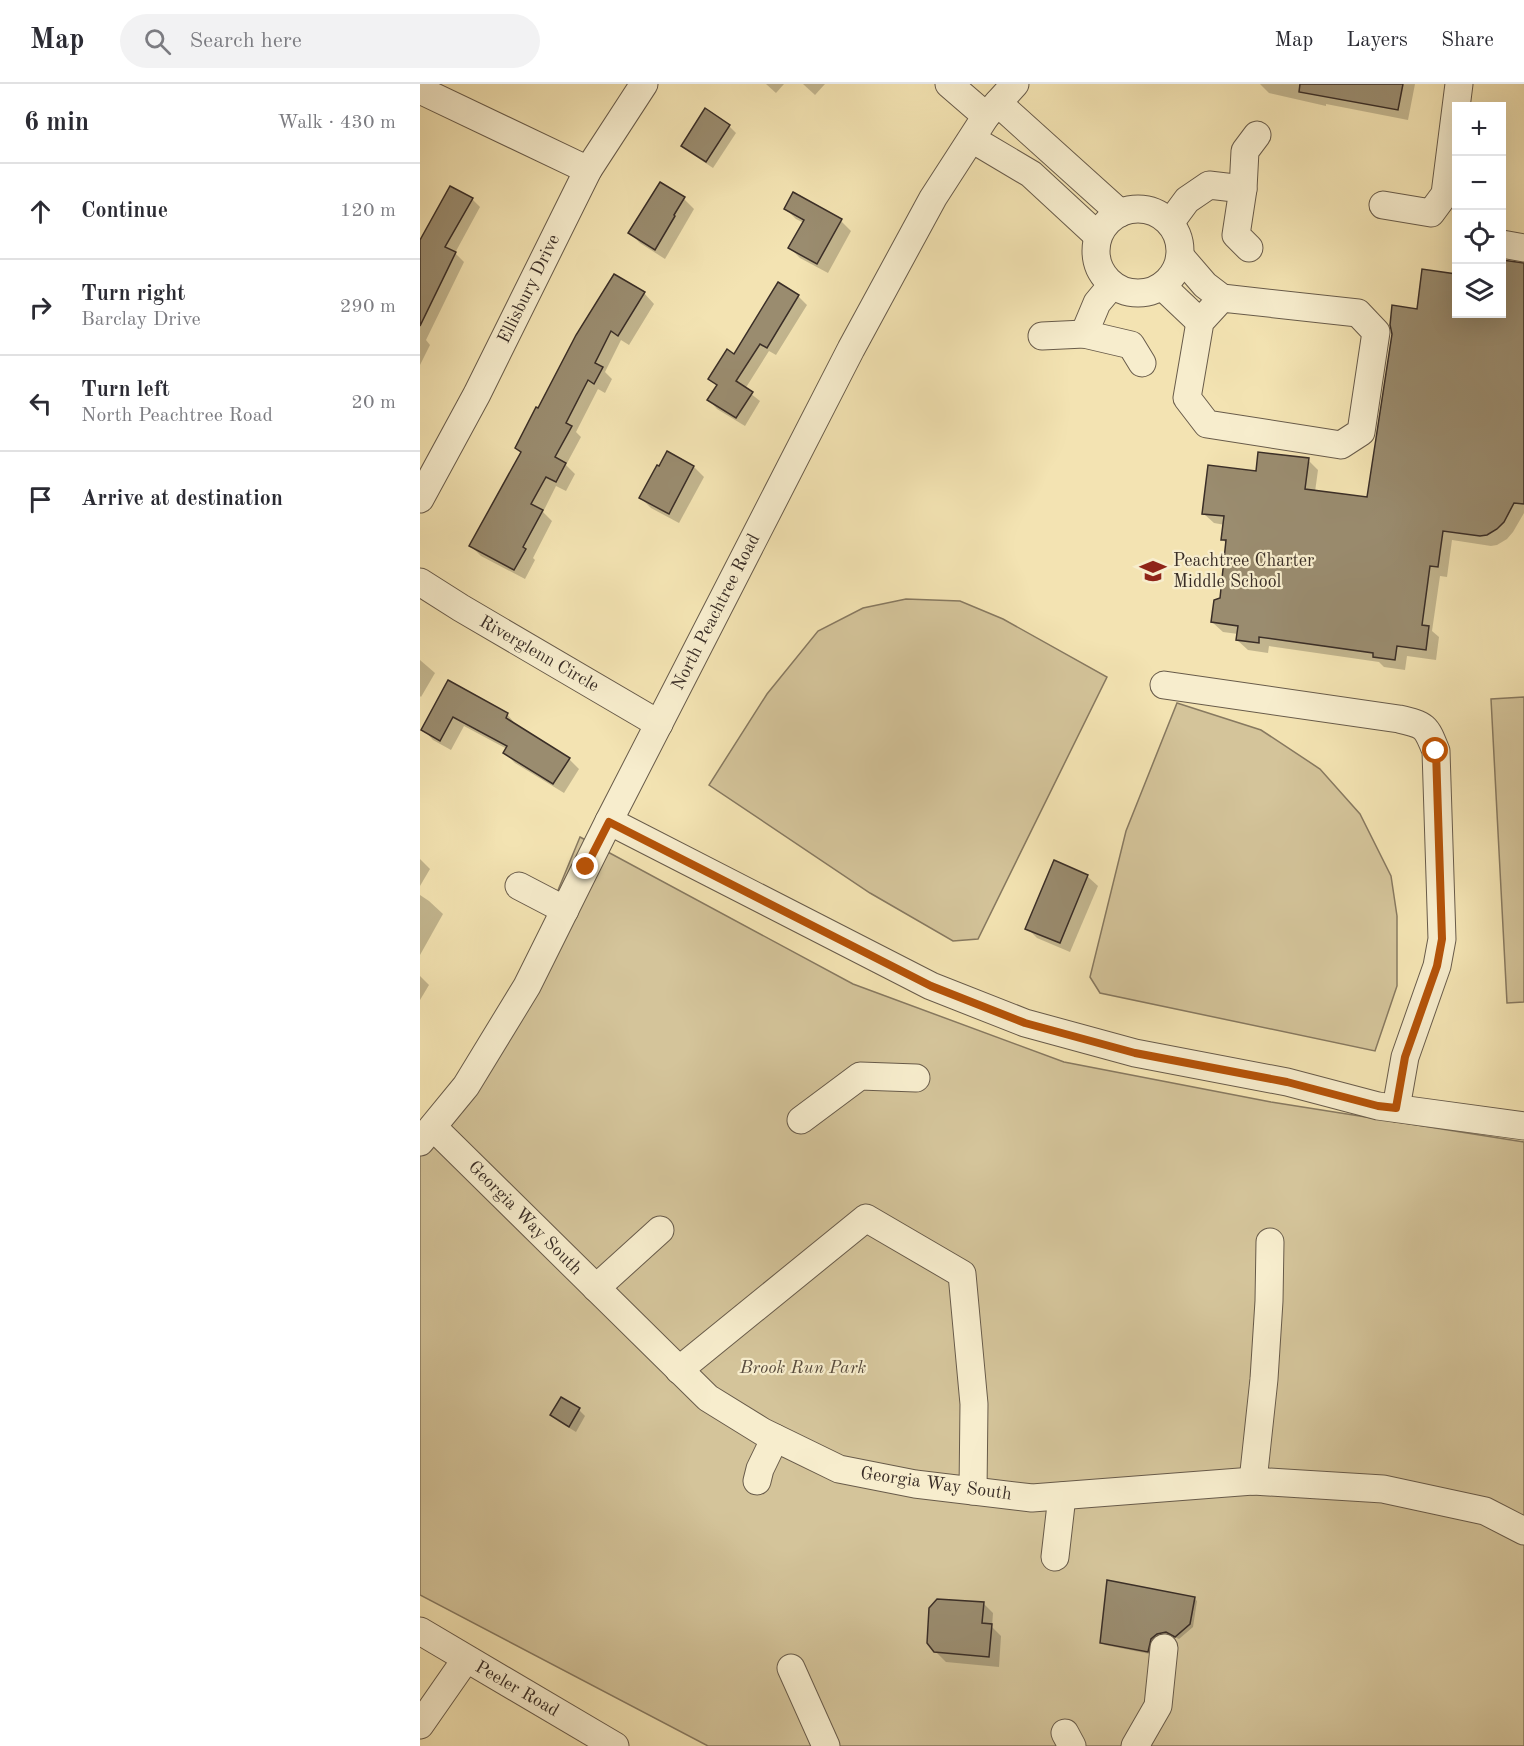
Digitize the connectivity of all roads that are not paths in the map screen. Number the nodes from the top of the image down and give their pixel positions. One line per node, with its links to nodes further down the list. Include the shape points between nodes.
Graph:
1 (644, 84): 8 (street, Ellisbury Drive)
2 (949, 84): 5 (street)
3 (1459, 84): 10 (street)
4 (420, 90): 8 (street)
5 (1000, 101): 7 (street, North Peachtree Road); 12 (street)
6 (1257, 135): 9 (street, via 1245,151)
7 (972, 139): 14 (street, via 1031,174); 29 (street, North Peachtree Road, via 933,198 851,349)
8 (588, 170): 26 (street, Ellisbury Drive, via 477,394)
9 (1243, 189): 13 (street, via 1209,185 1187,200); 16 (street, via 1236,235)
10 (1451, 204): 11 (street, via 1431,213)
11 (1383, 205)
12 (1120, 213): 13 (street, via 1138,209 1156,213); 14 (street, via 1107,222)
13 (1170, 223): 18 (street, via 1179,239)
14 (1098, 236): 19 (street, via 1096,254 1100,271)
15 (1506, 244): 17 (street)
16 (1249, 248)
17 (1524, 248)
18 (1180, 256): 20 (street, via 1175,273); 21 (street)
19 (1112, 285): 20 (street, via 1128,293 1146,293); 23 (street, via 1097,303)
20 (1162, 286): 22 (street)
21 (1222, 298): 22 (street); 22 (street, via 1358,313 1376,332 1361,432 1341,445 1207,424 1187,398)
22 (1200, 322)
23 (1084, 334): 24 (street); 25 (street, via 1131,345)
24 (1042, 336)
25 (1143, 363)
26 (420, 499)
27 (420, 582): 29 (street, Riverglenn Circle)
28 (1164, 685): 34 (street, via 1399,718 1427,730 1436,751 1442,939 1437,966 1405,1057)
29 (658, 724): 30 (street, North Peachtree Road)
30 (609, 822): 32 (street, North Peachtree Road); 34 (street, via 931,986 1025,1023 1135,1053)
31 (519, 886): 32 (street)
32 (565, 910): 37 (street, North Peachtree Road, via 527,986 466,1086)
33 (916, 1078): 35 (street, via 860,1076)
34 (1396, 1108): 36 (street)
35 (801, 1120)
36 (1524, 1126)
37 (424, 1135): 40 (street, Georgia Way South)
38 (660, 1230): 40 (street)
39 (1270, 1242): 44 (street, via 1264,1379)
40 (596, 1288): 41 (street, Georgia Way South)
41 (679, 1370): 42 (street, Georgia Way South, via 708,1398); 45 (street, via 866,1218 962,1274 974,1404)
42 (775, 1438): 43 (street); 45 (street, Georgia Way South, via 839,1469)
43 (757, 1481)
44 (1253, 1481): 46 (street, Georgia Way South); 47 (street, Georgia Way South, via 1383,1489 1485,1511)
45 (973, 1491): 46 (street, Georgia Way South, via 1032,1498)
46 (1062, 1496): 48 (street)
47 (1524, 1531)
48 (1055, 1557)
49 (420, 1630): 51 (street, Peeler Road)
50 (1164, 1647): 56 (street, via 1158,1706)
51 (466, 1659): 53 (street); 54 (street, Peeler Road)
52 (791, 1668): 55 (street)
53 (420, 1725)
54 (615, 1746)
55 (826, 1746)
56 (1135, 1746)

